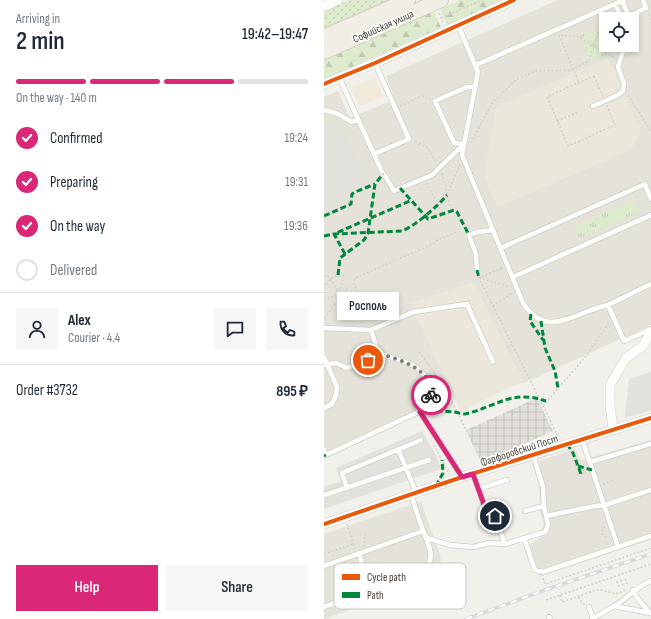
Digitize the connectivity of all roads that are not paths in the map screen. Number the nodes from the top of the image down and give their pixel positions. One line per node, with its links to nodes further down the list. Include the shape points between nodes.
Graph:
1 (338, 0): 8 (street)
2 (408, 0): 11 (main road, Софийская улица)
3 (514, 0): 10 (street)
4 (623, 0): 5 (lane, via 629,16 646,8); 6 (lane)
5 (643, 0)
6 (616, 4): 9 (lane); 15 (lane)
7 (439, 5): 12 (main road, Софийская улица)
8 (324, 6)
9 (619, 12)
10 (458, 25): 14 (street); 15 (lane)
11 (324, 37)
12 (324, 52)
13 (623, 52): 19 (lane, via 619,71 624,84 623,91)
14 (375, 63): 16 (street); 25 (lane, via 409,139)
15 (476, 65): 18 (lane, via 478,72)
16 (339, 77): 17 (street); 21 (lane)
17 (324, 84)
18 (475, 86): 22 (lane, via 466,87 435,101); 23 (lane)
19 (593, 106)
20 (324, 110): 21 (lane, via 352,122)
21 (358, 120): 25 (lane)
22 (454, 143): 23 (lane); 24 (lane)
23 (464, 144): 24 (lane); 26 (lane)
24 (457, 151): 25 (lane, via 432,175 394,191 382,174); 26 (lane)
25 (374, 154)
26 (462, 156): 29 (lane)
27 (651, 199): 30 (lane, via 645,184)
28 (651, 215): 32 (lane)
29 (493, 230): 30 (lane); 31 (lane, via 469,234 476,254)
30 (501, 248): 32 (lane)
31 (477, 270)
32 (513, 277): 34 (lane, via 527,310 536,318 546,321 568,319)
33 (651, 284): 34 (lane)
34 (608, 305): 37 (lane, via 624,341)
35 (324, 328): 36 (lane)
36 (371, 330): 38 (lane); 40 (lane, via 413,312 468,304)
37 (651, 331): 45 (street, via 643,346 626,358 610,385)
38 (379, 355): 41 (lane, via 347,368 336,363); 43 (lane, via 413,366 424,375 431,387 431,399 429,407)
39 (324, 357): 41 (lane)
40 (493, 362)
41 (326, 365): 42 (lane, via 337,391 332,404)
42 (324, 408)
43 (420, 412): 50 (lane, via 326,455); 56 (lane)
44 (651, 418): 45 (street, Фарфоровский Пост)
45 (613, 429): 46 (street, Фарфоровский Пост)
46 (582, 439): 51 (street, Фарфоровский Пост); 53 (lane)
47 (421, 440): 49 (lane)
48 (651, 444): 53 (lane)
49 (398, 449): 54 (lane); 58 (lane, via 342,473)
50 (324, 450)
51 (533, 455): 55 (street, Фарфоровский Пост); 64 (lane, via 543,487)
52 (429, 460): 54 (lane)
53 (590, 462): 63 (lane)
54 (406, 468): 58 (lane); 61 (lane)
55 (473, 474): 56 (street, Фарфоровский Пост); 59 (lane)
56 (457, 479): 61 (street, Фарфоровский Пост)
57 (507, 480): 59 (lane)
58 (347, 488): 62 (lane)
59 (478, 489): 72 (lane, via 487,513 495,516)
60 (651, 490): 63 (lane)
61 (414, 493): 67 (street, Фарфоровский Пост); 68 (lane)
62 (324, 495)
63 (604, 505): 66 (lane); 73 (lane)
64 (544, 506): 65 (lane); 66 (lane)
65 (525, 511)
66 (546, 516): 71 (lane, via 548,525 545,532)
67 (324, 524)
68 (423, 531): 70 (lane); 74 (lane)
69 (651, 536): 73 (lane)
70 (427, 538): 72 (lane, via 466,547 489,543); 76 (lane, via 431,555)
71 (524, 538): 72 (lane); 73 (lane, via 535,570 543,572)
72 (505, 544)
73 (618, 547)
74 (360, 553): 75 (lane); 77 (lane)
75 (363, 563)
76 (430, 563)
77 (324, 566)
78 (651, 581): 79 (lane)
79 (633, 590): 82 (lane, via 627,598); 82 (lane, via 650,613)
80 (334, 604): 83 (lane)
81 (588, 606): 84 (lane)
82 (614, 606): 84 (lane)
83 (324, 607)
84 (592, 619)

